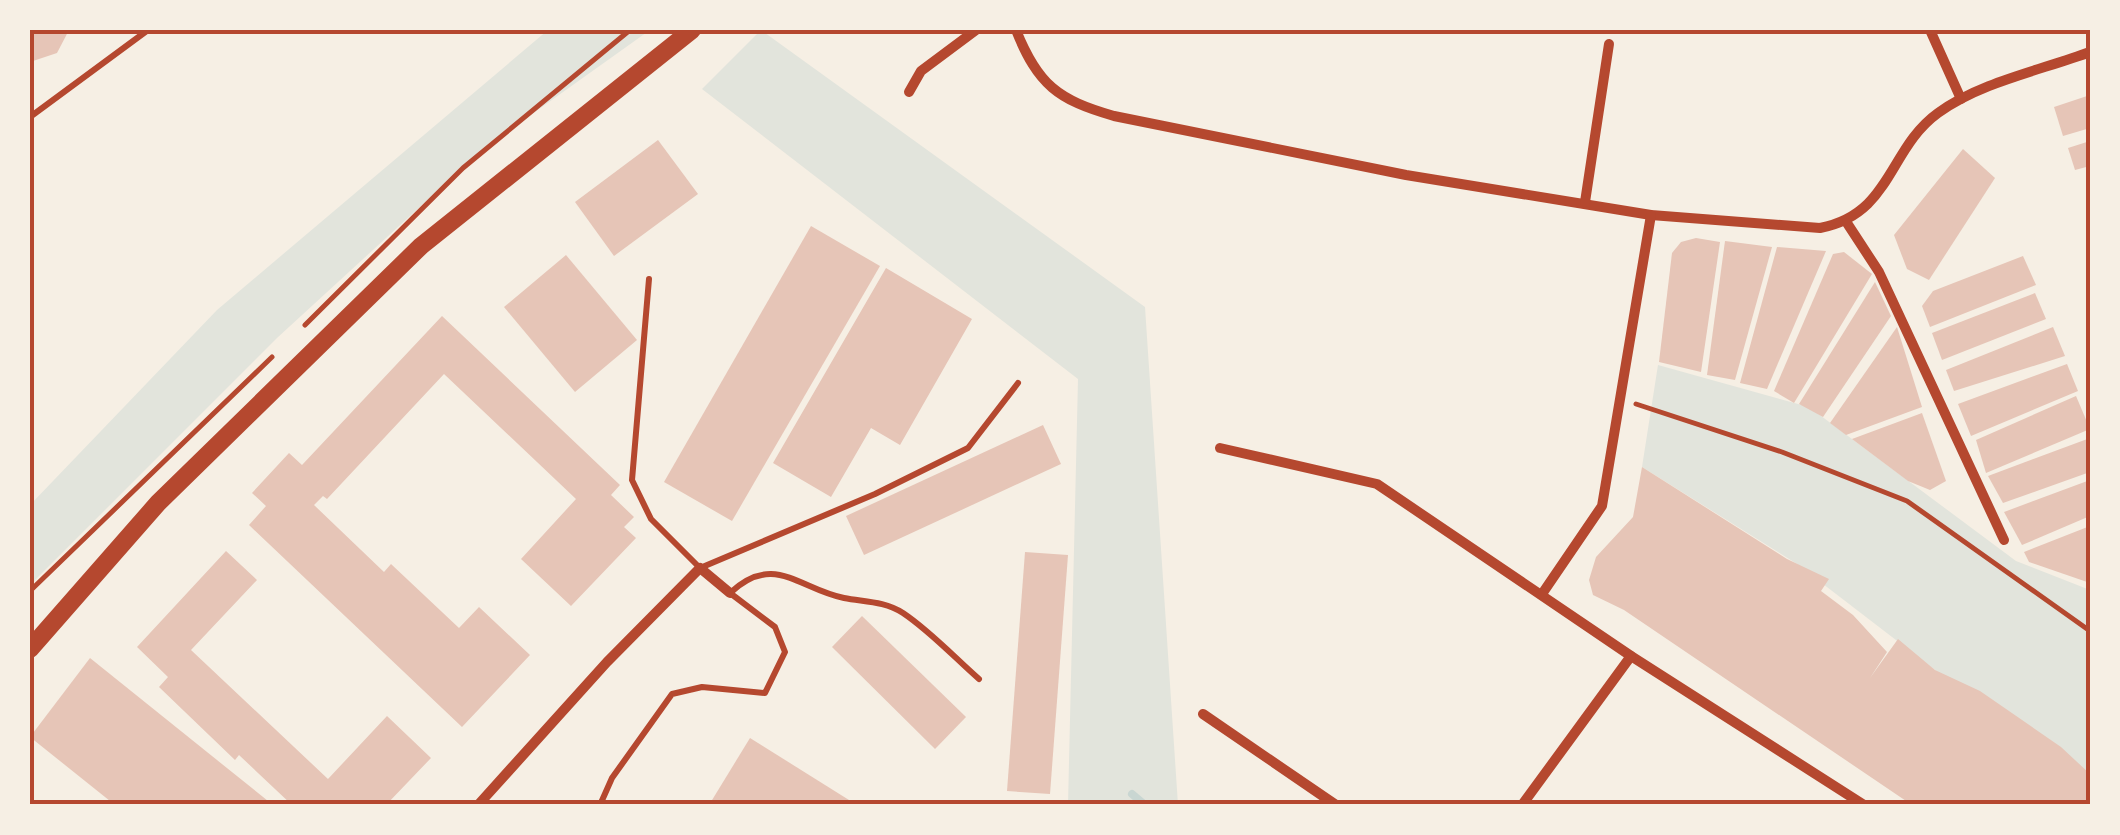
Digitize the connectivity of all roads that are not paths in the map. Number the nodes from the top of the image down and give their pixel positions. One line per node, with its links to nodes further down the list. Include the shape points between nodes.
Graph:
1 (148, 30): 10 (lane)
2 (692, 30): 21 (main road, via 420,246 158,503)
3 (976, 30): 8 (street, via 921,71)
4 (1016, 30): 11 (street, via 1045,85 1075,105 1406,175)
5 (1930, 30): 9 (street)
6 (1609, 44): 11 (street)
7 (2090, 52): 9 (street)
8 (908, 92)
9 (1961, 100): 13 (street, via 1936,114 1910,143 1886,188)
10 (30, 117)
11 (1586, 202): 12 (street)
12 (1652, 214): 13 (street, via 1820,228); 20 (street, via 1602,506)
13 (1847, 222): 17 (street, via 1879,272)
14 (649, 278): 18 (lane, via 632,480 651,519)
15 (1018, 384): 18 (lane, via 968,448)
16 (1220, 448): 20 (street, via 1378,484)
17 (2004, 540)
18 (700, 568): 19 (street); 25 (street)
19 (730, 593): 23 (lane, via 741,582 776,573 842,598 884,603); 26 (lane, via 774,627 785,652 765,694 702,687 672,694)
20 (1542, 594): 22 (street)
21 (30, 649)
22 (1631, 656): 28 (street); 29 (street)
23 (979, 679)
24 (1203, 714): 27 (street)
25 (478, 805)
26 (600, 805)
27 (1336, 805)
28 (1522, 805)
29 (1864, 805)

